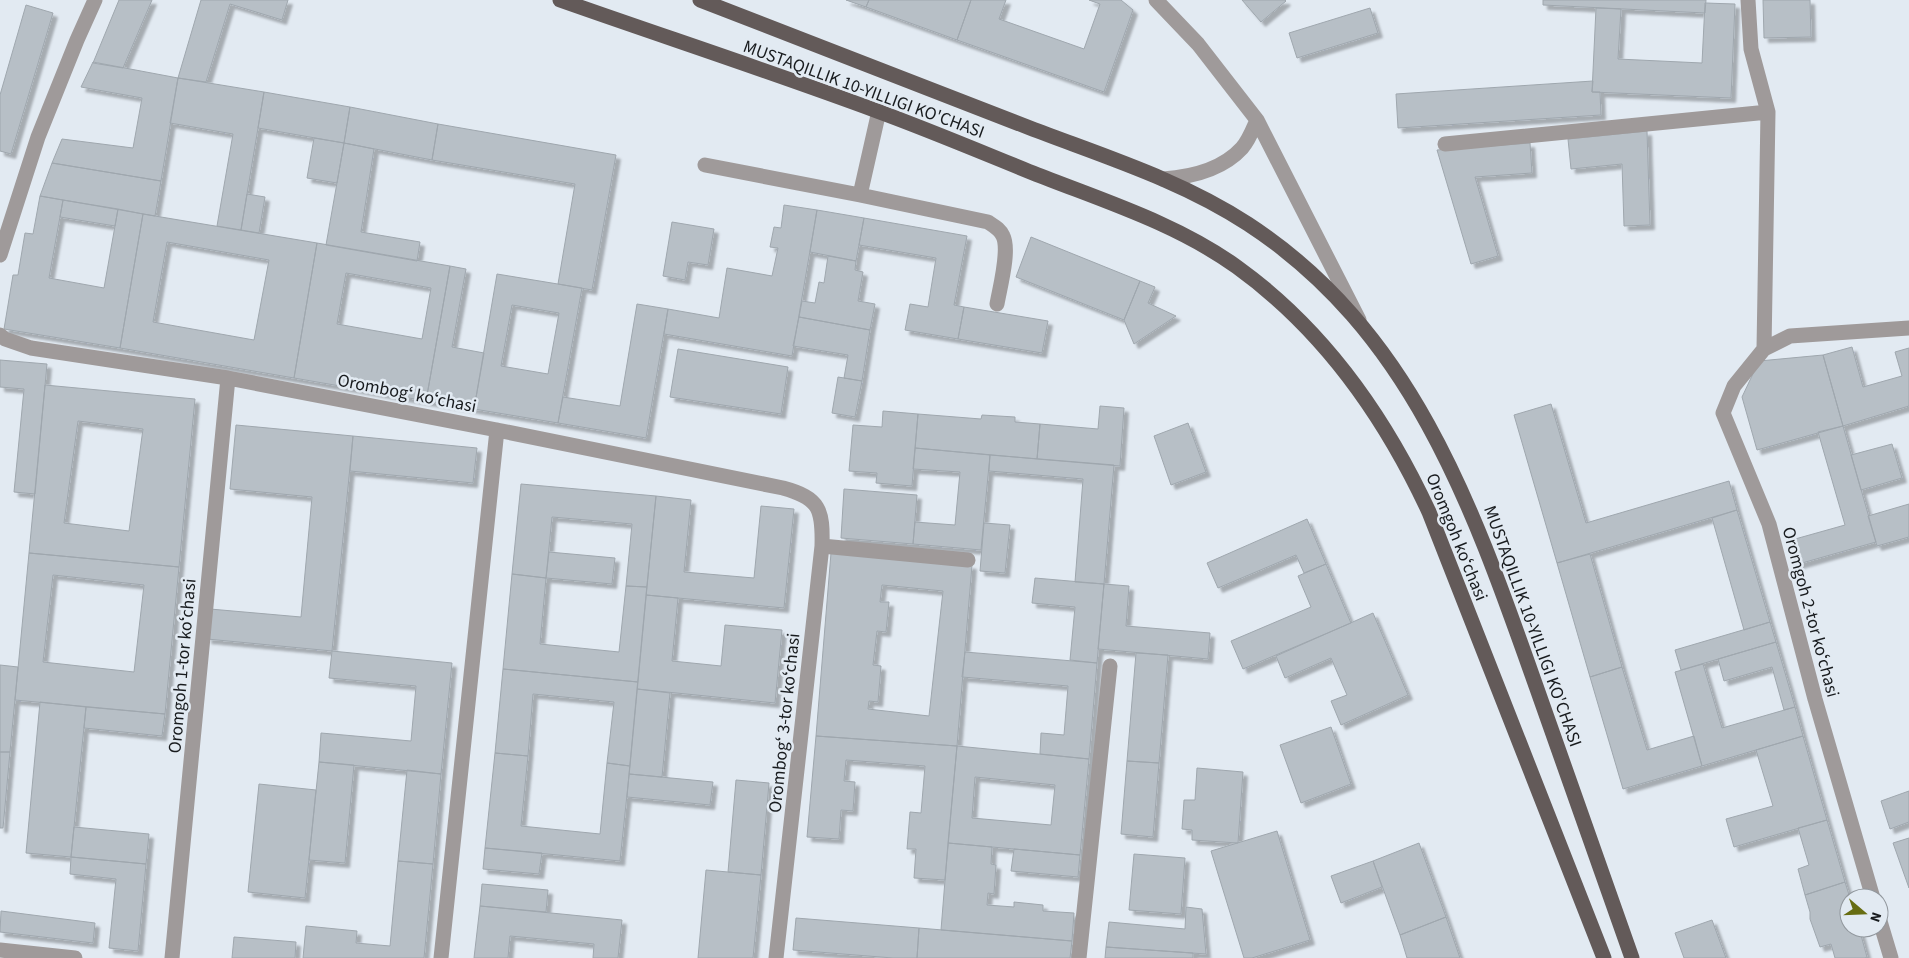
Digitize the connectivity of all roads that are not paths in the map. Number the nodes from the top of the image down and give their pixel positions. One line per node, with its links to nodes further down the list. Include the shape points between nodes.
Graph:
1 (96, 0): 14 (street, via 38,137)
2 (560, 0): 6 (main road, MUSTAQILLIK 10-YILLIGI KO'CHASI)
3 (700, 0): 11 (main road, MUSTAQILLIK 10-YILLIGI KO'CHASI)
4 (1156, 0): 8 (street, via 1198,44)
5 (1748, 0): 7 (street, via 1751,49)
6 (879, 111): 12 (street); 13 (main road, MUSTAQILLIK 10-YILLIGI KO'CHASI)
7 (1768, 112): 9 (street); 19 (street)
8 (1257, 120): 11 (street, MUSTAQILLIK 10-YILLIGI KO'CHASI, via 1242,148 1226,160 1192,176); 16 (street, MUSTAQILLIK 10-YILLIGI KO'CHASI)
9 (1445, 144)
10 (705, 165): 12 (street)
11 (1163, 179): 16 (main road, MUSTAQILLIK 10-YILLIGI KO'CHASI, via 1218,206 1270,239 1318,279)
12 (860, 195): 15 (street, via 988,222 997,228 1004,237 1006,249)
13 (1152, 221): 34 (main road, Oromgoh koʻchasi, via 1229,262 1273,296 1308,328 1343,369 1384,428 1429,512)
14 (0, 255)
15 (997, 304)
16 (1362, 325): 35 (main road, MUSTAQILLIK 10-YILLIGI KO'CHASI, via 1390,361 1424,416 1473,517)
17 (1909, 328): 19 (street, via 1790,336)
18 (0, 335): 20 (street, Orombogʻ koʻchasi, via 5,340 31,348)
19 (1764, 349): 26 (street, Oromgoh 2-tor koʻchasi, via 1734,386 1723,413 1769,524)
20 (228, 378): 21 (street, Orombogʻ koʻchasi); 30 (street, Oromgoh 1-tor koʻchasi)
21 (497, 430): 22 (street, Orombogʻ koʻchasi, via 783,488); 31 (street)
22 (806, 498): 23 (street, Orombogʻ 3-tor koʻchasi, via 818,507 822,521)
23 (822, 546): 24 (street); 32 (street, Orombogʻ 3-tor koʻchasi)
24 (968, 560)
25 (1110, 666): 33 (street)
26 (1870, 888)
27 (1885, 938): 36 (street)
28 (0, 950): 29 (street)
29 (75, 958)
30 (172, 958)
31 (441, 958)
32 (776, 958)
33 (1078, 958)
34 (1604, 958)
35 (1632, 958)
36 (1891, 958)

